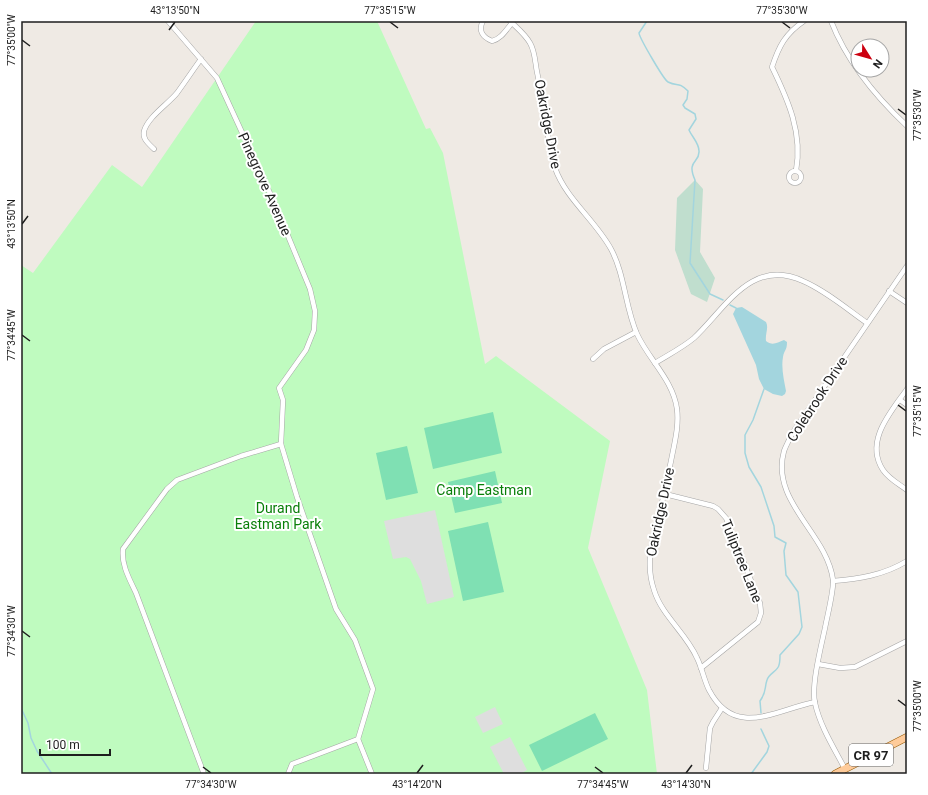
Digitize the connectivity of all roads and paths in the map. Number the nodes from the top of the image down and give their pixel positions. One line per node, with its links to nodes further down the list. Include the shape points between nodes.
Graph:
1 (168, 21): 6 (street, Pinegrove Avenue)
2 (483, 21): 5 (street, Oakridge Drive, via 481,33 492,40 502,35)
3 (804, 21): 9 (street, via 783,40 772,67 790,105 794,120 798,150)
4 (831, 21): 7 (street, via 858,71)
5 (511, 22): 14 (street, Oakridge Drive, via 527,38 533,49 550,152 556,171 565,188 610,248 619,268)
6 (201, 59): 8 (street, via 144,130 147,143); 20 (street, Pinegrove Avenue, via 218,78 274,202 310,289 315,311 314,330 306,350 279,388 283,400)
7 (907, 126)
8 (154, 149)
9 (796, 171)
10 (907, 266): 11 (street, Colebrook Drive)
11 (889, 291): 12 (street); 13 (street, Colebrook Drive)
12 (907, 303)
13 (867, 323): 16 (street, via 804,281 770,275 754,280 740,290 685,345); 24 (street, Colebrook Drive, via 795,429 783,456 783,475 788,493 824,552)
14 (636, 332): 15 (street, via 604,349); 16 (street, Oakridge Drive)
15 (593, 359)
16 (655, 363): 22 (street, Oakridge Drive, via 670,388 677,409 677,426)
17 (907, 389): 18 (street)
18 (900, 400): 19 (street); 21 (street, via 881,429 877,448 883,470)
19 (907, 405)
20 (281, 444): 31 (street, via 296,497 336,609 355,640 373,689); 34 (street, via 177,480 167,489 123,549 125,568)
21 (907, 490)
22 (664, 494): 27 (street, Oakridge Drive, via 649,557 651,582 658,601 691,646); 27 (street, Tuliptree Lane, via 713,506 723,513 760,603 761,613 758,622)
23 (907, 561): 24 (street, via 874,576)
24 (833, 581): 26 (street, Colebrook Drive)
25 (907, 641): 26 (street, via 855,667 840,668)
26 (818, 664): 28 (street, Colebrook Drive)
27 (701, 668): 29 (street, Oakridge Drive, via 708,688)
28 (814, 702): 29 (street, Oakridge Drive, via 752,719 735,716); 33 (street, Colebrook Drive)
29 (722, 708): 32 (street, via 710,728)
30 (907, 737): 33 (main road, CR 97)
31 (358, 739): 35 (street, via 292,764); 36 (street)
32 (706, 768)
33 (845, 768): 37 (main road, CR 97)
34 (204, 774)
35 (288, 774)
36 (372, 774)
37 (834, 774)

